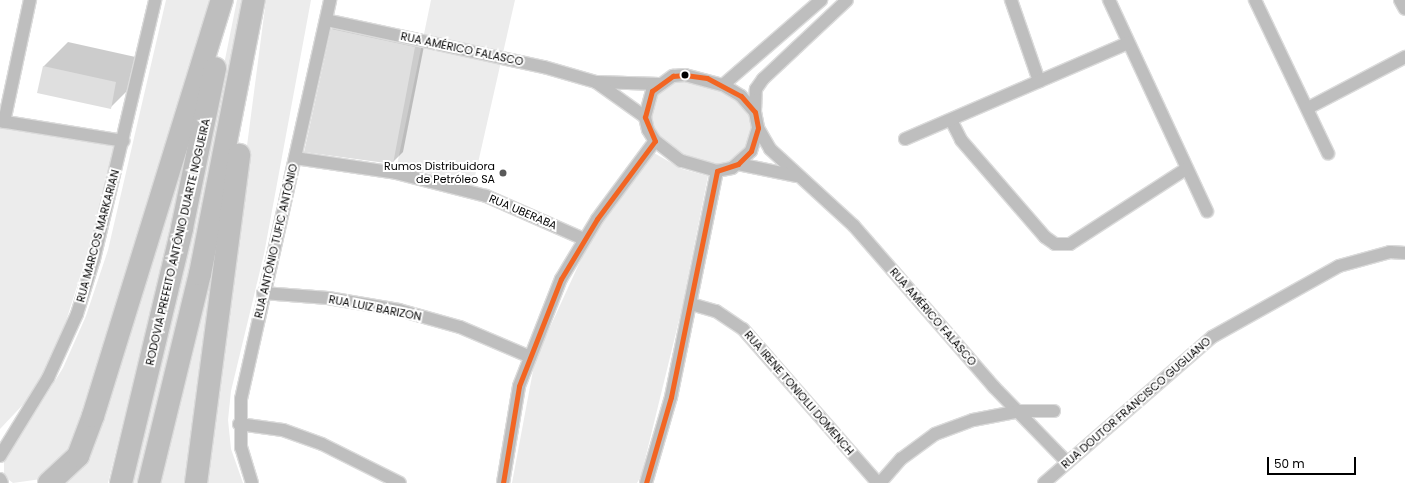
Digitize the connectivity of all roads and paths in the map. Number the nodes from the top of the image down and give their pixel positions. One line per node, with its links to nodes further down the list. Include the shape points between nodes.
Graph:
1 (30, 0): 26 (street)
2 (155, 0): 29 (street, RUA MARCOS MARKARIAN)
3 (222, 0): 51 (highway, via 93,416 78,456)
4 (227, 0): 52 (highway, RODOVIA PREFEITO ANTÔNIO DUARTE NOGUEIRA, via 182,228)
5 (256, 0): 53 (highway, via 200,274); 54 (highway)
6 (330, 0): 15 (street, RUA ANTÔNIO TUFIC ANTÔNIO)
7 (848, 0): 14 (street)
8 (1109, 0): 16 (street)
9 (1255, 0): 22 (street)
10 (1400, 0): 13 (street)
11 (819, 2): 14 (street); 21 (street)
12 (1008, 2): 18 (street)
13 (1405, 9)
14 (828, 17): 23 (street, via 763,79 756,89)
15 (326, 20): 19 (street, RUA AMÉRICO FALASCO, via 544,66); 32 (street, RUA ANTÔNIO TUFIC ANTÔNIO)
16 (1128, 43): 18 (street); 34 (street)
17 (1405, 57): 22 (street)
18 (1039, 81): 25 (street)
19 (596, 82): 20 (street, RUA AMÉRICO FALASCO); 24 (street, RUA AMÉRICO FALASCO)
20 (659, 84): 21 (street, via 685,75); 24 (street, via 647,102)
21 (723, 85): 23 (street, via 741,96)
22 (1308, 108): 31 (street)
23 (755, 112): 27 (street)
24 (645, 117): 30 (street)
25 (950, 120): 28 (street); 34 (street, via 961,140 1045,237 1055,244 1070,244)
26 (2, 122): 29 (street)
27 (758, 128): 33 (street, via 751,151); 36 (street, RUA AMÉRICO FALASCO, via 770,149)
28 (905, 139)
29 (123, 141): 46 (street, RUA MARCOS MARKARIAN, via 77,314 48,378)
30 (655, 141): 35 (street, via 681,161); 38 (street)
31 (1328, 153)
32 (295, 158): 38 (street, RUA UBERABA, via 396,173 486,196); 40 (street, RUA ANTÔNIO TUFIC ANTÔNIO)
33 (738, 164): 35 (street); 36 (street, RUA AMÉRICO FALASCO)
34 (1186, 169): 37 (street)
35 (717, 171): 41 (street)
36 (796, 176): 43 (street, RUA AMÉRICO FALASCO, via 854,226 994,387)
37 (1207, 211)
38 (584, 239): 42 (street, via 561,279)
39 (1405, 253): 47 (street, RUA DOUTOR FRANCISCO GUGLIANO, via 1390,252 1339,266 1212,337)
40 (263, 293): 42 (street, RUA LUIZ BARIZON, via 328,298 399,310 460,327); 45 (street, RUA ANTÔNIO TUFIC ANTÔNIO, via 241,399)
41 (690, 304): 49 (street, via 672,397); 58 (street, RUA IRENE TONIOLLI DOMENCH, via 716,311 743,329)
42 (528, 356): 57 (street, via 510,422)
43 (1020, 411): 44 (street); 47 (street, RUA AMÉRICO FALASCO); 58 (street, via 973,420 935,434 900,458)
44 (1054, 411)
45 (239, 424): 55 (street, RUA ANTÔNIO TUFIC ANTÔNIO, via 241,448); 56 (street, via 283,430 322,444)
46 (0, 456)
47 (1067, 462): 59 (street, RUA DOUTOR FRANCISCO GUGLIANO)
48 (0, 479): 50 (street)
49 (648, 482)
50 (2, 483)
51 (49, 483)
52 (121, 483)
53 (148, 483)
54 (196, 483)
55 (252, 483)
56 (400, 483)
57 (503, 483)
58 (879, 483)
59 (1044, 483)

